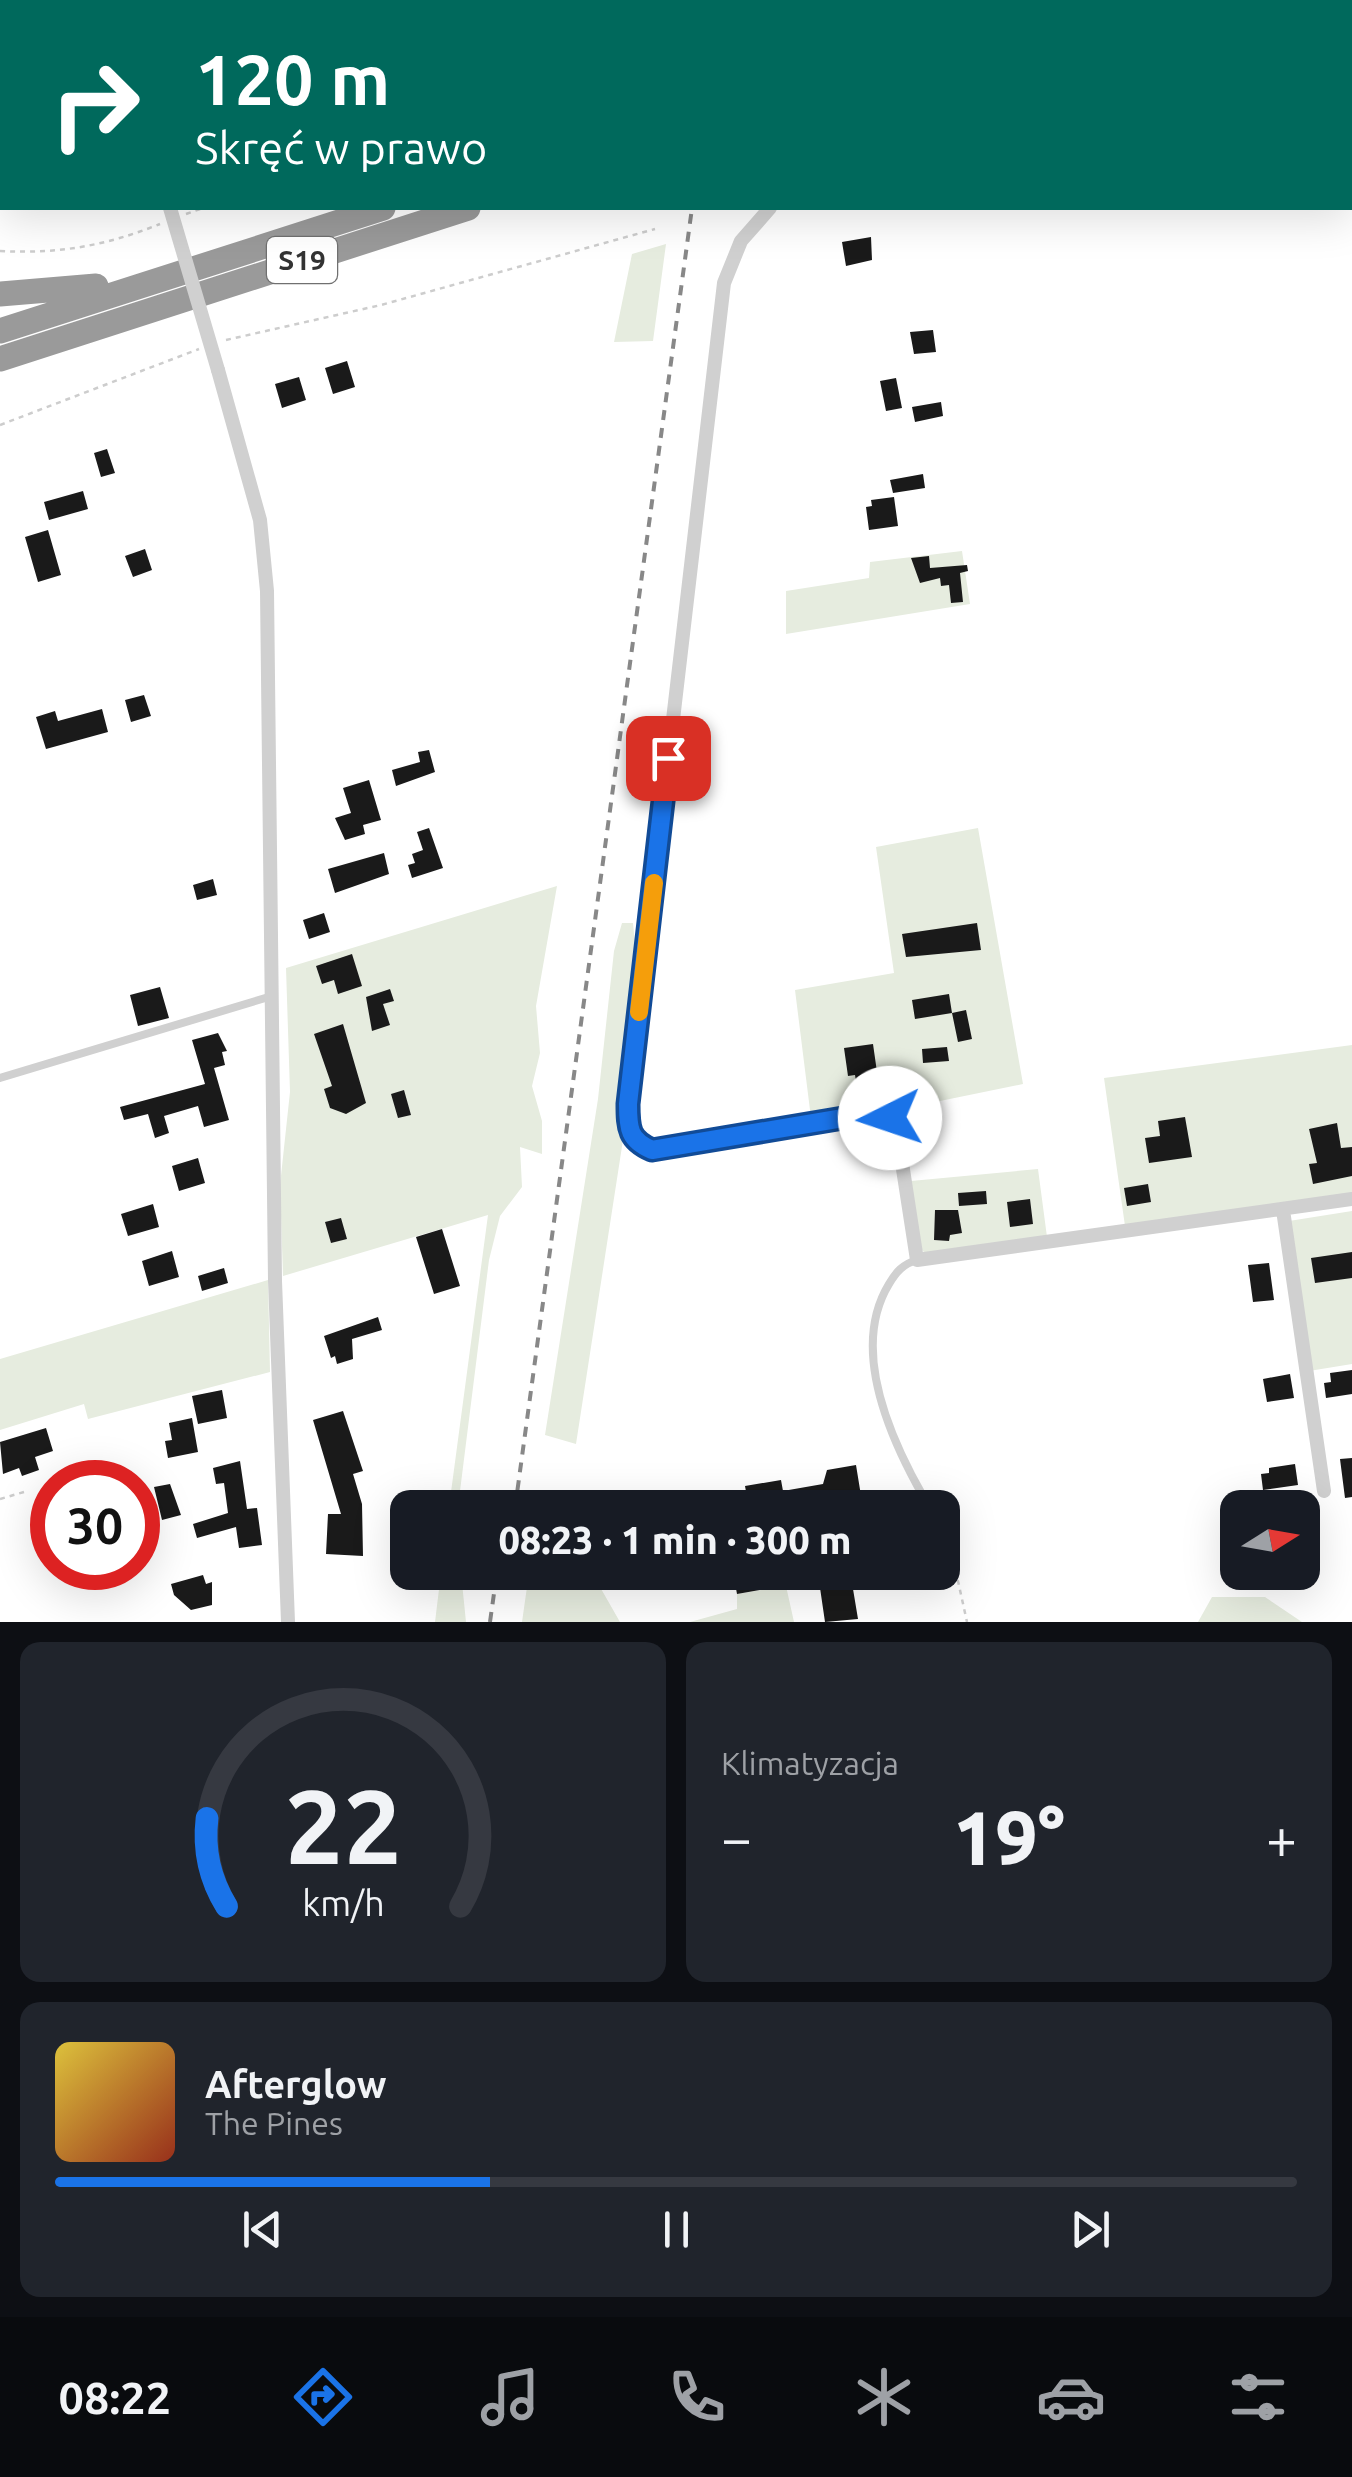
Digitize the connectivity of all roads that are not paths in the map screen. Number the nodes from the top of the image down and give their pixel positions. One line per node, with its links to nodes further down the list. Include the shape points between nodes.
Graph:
1 (377, 210): 5 (highway, S19)
2 (462, 210): 8 (highway, S19)
3 (768, 210): 13 (street, via 741,241 724,283 628,1130 652,1150 873,1113 890,1118)
4 (173, 213): 9 (street, bridge, via 256,501 266,575)
5 (185, 271): 6 (highway); 7 (highway, S19)
6 (0, 294)
7 (0, 331)
8 (0, 359)
9 (272, 996): 10 (lane); 16 (street)
10 (0, 1078)
11 (1352, 1199): 12 (street)
12 (1284, 1210): 13 (street); 15 (street)
13 (917, 1260): 14 (lane, via 894,1274 872,1326 888,1422)
14 (920, 1490)
15 (1324, 1490)
16 (288, 1622)

